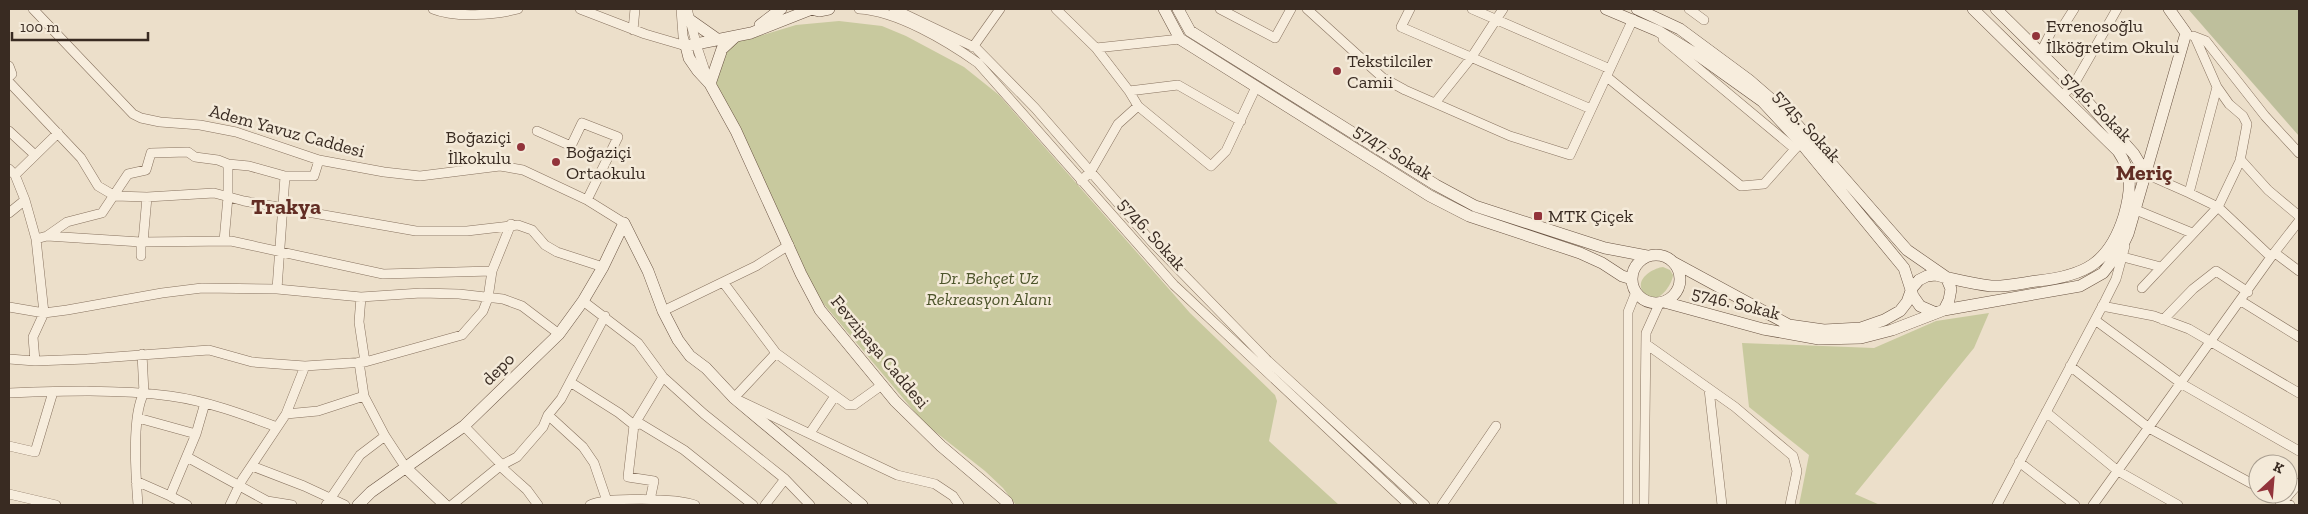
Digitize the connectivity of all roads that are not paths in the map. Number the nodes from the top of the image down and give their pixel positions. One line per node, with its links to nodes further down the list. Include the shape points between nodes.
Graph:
1 (33, 9): 65 (street, Adem Yavuz Caddesi, via 133,114 160,122 236,132)
2 (433, 9): 3 (street, via 446,14)
3 (518, 9)
4 (580, 9): 33 (street)
5 (635, 9): 33 (street)
6 (681, 9): 39 (street, via 683,36)
7 (780, 9): 34 (main road)
8 (811, 9): 9 (main road); 34 (main road)
9 (829, 9)
10 (859, 9): 71 (street, 5746. Sokak, via 884,13 913,26 978,64)
11 (894, 9): 40 (street, 5746. Sokak)
12 (1000, 9): 40 (street)
13 (1056, 9): 41 (street)
14 (1164, 9): 38 (main road, 5747. Sokak)
15 (1178, 9): 96 (main road, 5747. Sokak, via 1190,32 1475,206 1605,248)
16 (1220, 9): 17 (street, via 1275,38)
17 (1291, 9)
18 (1307, 9): 54 (street, via 1382,78)
19 (1410, 9): 43 (street, via 1401,27)
20 (1472, 9): 31 (street)
21 (1503, 9): 31 (street)
22 (1606, 9): 30 (main road, 5745. Sokak)
23 (1689, 9): 32 (street)
24 (1973, 9): 53 (main road, 5746. Sokak)
25 (1996, 9): 42 (main road, 5746. Sokak)
26 (2074, 9): 42 (street, via 2062,28 2054,26)
27 (2117, 9): 49 (street)
28 (2169, 9): 35 (main road)
29 (689, 14): 37 (main road); 39 (street)
30 (1635, 14): 45 (street); 61 (main road, 5745. Sokak, via 1762,101); 103 (main road, 5745. Sokak, via 1680,30 1786,112 1907,250)
31 (1496, 20): 43 (street); 45 (street)
32 (1704, 20)
33 (633, 30): 39 (street)
34 (751, 33): 36 (main road)
35 (2190, 35): 51 (street); 62 (street, via 2206,41); 69 (main road, 5746. Sokak)
36 (736, 36): 37 (main road); 48 (main road, via 722,49)
37 (717, 39): 39 (main road)
38 (1180, 39): 41 (street); 50 (main road, 5747. Sokak)
39 (691, 45): 48 (main road, Fevzipaşa Caddesi, via 693,65)
40 (973, 47): 67 (street, 5746. Sokak, via 1036,108)
41 (1096, 48): 52 (street)
42 (2041, 52): 49 (main road, 5746. Sokak)
43 (1471, 58): 54 (street); 56 (street)
44 (9, 66): 46 (street, via 12,74)
45 (1608, 73): 56 (street); 61 (street, via 1741,186 1764,184)
46 (9, 77)
47 (9, 82): 60 (street)
48 (710, 84): 92 (main road, Fevzipaşa Caddesi, via 736,131)
49 (2073, 86): 53 (street); 69 (main road, 5746. Sokak, via 2134,154)
50 (1256, 87): 57 (street); 104 (main road, 5747. Sokak, via 1430,196 1469,216 1580,253)
51 (2218, 87): 64 (street, via 2247,124); 72 (street)
52 (1129, 91): 55 (street); 57 (street, via 1178,85)
53 (2061, 96): 103 (main road, 5746. Sokak, via 2118,151 2126,163 2130,177 2128,200 2111,246 2085,270 2065,278 1993,286)
54 (1435, 103): 56 (street, via 1510,136 1570,155)
55 (1138, 106): 57 (street, via 1211,166 1226,151); 67 (street, via 1118,124)
56 (1591, 109)
57 (1241, 120)
58 (537, 131): 77 (street, via 571,146 582,123 618,138)
59 (9, 132): 63 (street)
60 (58, 132): 63 (street); 73 (street, via 81,158 98,186)
61 (1798, 146): 106 (main road, 5745. Sokak, via 1898,260)
62 (2299, 153)
63 (35, 154): 68 (street)
64 (2240, 158): 79 (street); 82 (street, via 2268,190)
65 (319, 160): 70 (street, via 314,176); 77 (street, Adem Yavuz Caddesi, via 420,176 500,166 524,170)
66 (228, 164): 70 (street); 73 (street, via 194,157 188,152 151,153 146,170 128,174); 75 (street)
67 (1090, 171): 71 (street); 198 (street, 5746. Sokak, via 1151,241 1266,359)
68 (12, 172): 76 (street)
69 (2146, 174): 72 (street); 80 (main road, 5746. Sokak)
70 (285, 176): 78 (street)
71 (1082, 181): 197 (street, 5746. Sokak, via 1174,285)
72 (2188, 192): 79 (street)
73 (115, 196): 74 (street); 88 (street, via 102,213 67,222)
74 (147, 197): 75 (street, via 214,193); 91 (street)
75 (228, 197): 78 (street); 90 (street)
76 (25, 200): 81 (street); 89 (street)
77 (587, 200): 85 (street, Adem Yavuz Caddesi)
78 (283, 207): 84 (street, via 416,231 467,231); 93 (street)
79 (2218, 207): 86 (street); 94 (street)
80 (2136, 210): 86 (street); 87 (main road, 5746. Sokak)
81 (9, 213)
82 (2299, 216)
83 (2299, 221): 94 (street)
84 (511, 224): 99 (street, via 532,230 545,245 557,252); 101 (street)
85 (624, 224): 99 (main road, depo); 118 (main road)
86 (2192, 232): 100 (street)
87 (2128, 234): 97 (street); 119 (main road, 5746. Sokak, via 2103,273 2080,286)
88 (47, 236): 89 (street); 91 (street)
89 (36, 239): 120 (street)
90 (224, 241): 91 (street); 93 (street)
91 (142, 242): 95 (street)
92 (789, 245): 105 (street); 138 (main road, Fevzipaşa Caddesi, via 820,310)
93 (280, 250): 101 (street, via 383,274); 108 (street)
94 (2273, 255): 102 (street); 110 (street)
95 (141, 256)
96 (1647, 256): 98 (main road, 5746. Sokak, via 1661,255); 104 (main road, via 1636,265)
97 (2123, 257): 100 (street); 116 (street)
98 (1673, 262): 106 (main road, 5746. Sokak, via 1788,324 1824,330 1861,328 1884,320 1900,311); 115 (main road, 5746. Sokak, via 1678,269 1679,285 1676,292)
99 (603, 267): 113 (main road, depo)
100 (2161, 267): 107 (street)
101 (492, 271): 112 (street)
102 (2299, 271)
103 (1946, 277): 106 (main road, 5746. Sokak, via 1927,276); 119 (main road, via 1951,289 1949,300)
104 (1632, 279): 109 (main road)
105 (723, 282): 118 (street); 128 (street)
106 (1912, 288): 119 (main road, 5745. Sokak, via 1920,306)
107 (2142, 288)
108 (277, 289): 111 (street); 120 (street, via 202,288)
109 (1636, 292): 115 (main road, 5746. Sokak, via 1648,302); 200 (street, via 1628,312)
110 (2248, 292): 114 (street); 123 (street, via 2216,271)
111 (361, 297): 112 (street, via 431,293); 132 (street)
112 (488, 298): 124 (street, via 522,306); 132 (street, via 483,311 462,335)
113 (583, 301): 121 (street); 124 (main road, depo)
114 (2241, 301): 125 (street); 126 (street)
115 (1662, 302): 119 (main road, 5746. Sokak, via 1764,330 1819,339 1861,338); 127 (street, 5746. Sokak, via 1646,332)
116 (2102, 306): 122 (street); 123 (street)
117 (9, 307): 120 (street)
118 (663, 310): 146 (main road, via 690,356)
119 (1940, 311)
120 (44, 312): 131 (street, via 33,337)
121 (605, 316): 135 (street, via 638,343); 136 (street)
122 (2095, 320): 134 (street); 137 (street)
123 (2163, 320): 126 (street, via 2189,329)
124 (558, 334): 153 (main road, depo)
125 (2299, 336)
126 (2210, 342): 137 (street); 141 (street)
127 (1646, 344): 139 (street); 201 (street, 5746. Sokak)
128 (776, 353): 145 (street); 146 (street)
129 (142, 354): 131 (street); 133 (street, via 209,350 252,362); 143 (street)
130 (9, 359): 131 (street)
131 (35, 361)
132 (362, 362): 133 (street); 144 (street)
133 (305, 366): 149 (street)
134 (2070, 366): 148 (street); 156 (street)
135 (663, 377): 152 (street); 168 (street)
136 (570, 382): 150 (street); 152 (street)
137 (2182, 384): 156 (street); 161 (street)
138 (882, 385): 145 (street, via 852,406); 196 (main road, Fevzipaşa Caddesi, via 940,446)
139 (1709, 389): 202 (street); 203 (street, via 1793,456 1797,471)
140 (53, 392): 142 (street); 143 (street); 160 (street, via 35,452)
141 (2299, 393)
142 (9, 394)
143 (144, 394): 147 (street); 151 (street, via 140,399)
144 (364, 396): 149 (street, via 318,411); 159 (street)
145 (835, 396): 157 (street)
146 (734, 398): 157 (street); 194 (main road)
147 (205, 403): 155 (street); 158 (street)
148 (2046, 412): 163 (street); 167 (street)
149 (286, 414): 155 (street)
150 (548, 415): 165 (street, via 543,427 517,457); 177 (street, via 583,447 594,463)
151 (138, 418): 158 (street); 169 (street)
152 (634, 425): 174 (street, via 628,478 654,481); 191 (street, via 641,424 684,450)
153 (464, 426): 165 (street); 166 (main road, depo)
154 (1496, 426): 199 (street)
155 (277, 427): 164 (street)
156 (2149, 428): 167 (street); 170 (street)
157 (810, 433): 195 (street, via 897,475 935,484 953,496)
158 (196, 434): 162 (street)
159 (385, 436): 166 (street); 176 (street, via 360,455)
160 (9, 446)
161 (2299, 452)
162 (187, 457): 171 (street); 173 (street)
163 (2019, 462): 204 (street); 205 (street)
164 (252, 466): 171 (street); 176 (street, via 304,486)
165 (500, 466): 187 (street); 188 (street, via 527,490)
166 (406, 468): 185 (main road, depo); 186 (main road)
167 (2118, 471): 206 (street); 207 (street)
168 (785, 479): 192 (street); 193 (street)
169 (136, 481): 173 (street); 180 (street)
170 (2248, 482)
171 (240, 484): 178 (street); 182 (street)
172 (9, 494): 175 (street)
173 (170, 496): 181 (street)
174 (650, 500): 177 (street); 190 (street)
175 (23, 502): 179 (street)
176 (328, 502): 184 (street)
177 (610, 502): 189 (street)
178 (269, 503): 183 (street)
179 (56, 505)
180 (138, 505)
181 (187, 505)
182 (230, 505)
183 (292, 505)
184 (345, 505)
185 (358, 505)
186 (445, 505)
187 (452, 505)
188 (538, 505)
189 (590, 505)
190 (694, 505)
191 (753, 505)
192 (765, 505)
193 (810, 505)
194 (862, 505)
195 (959, 505)
196 (1008, 505)
197 (1409, 505)
198 (1425, 505)
199 (1442, 505)
200 (1628, 505)
201 (1644, 505)
202 (1722, 505)
203 (1790, 505)
204 (1997, 505)
205 (2075, 505)
206 (2093, 505)
207 (2178, 505)

